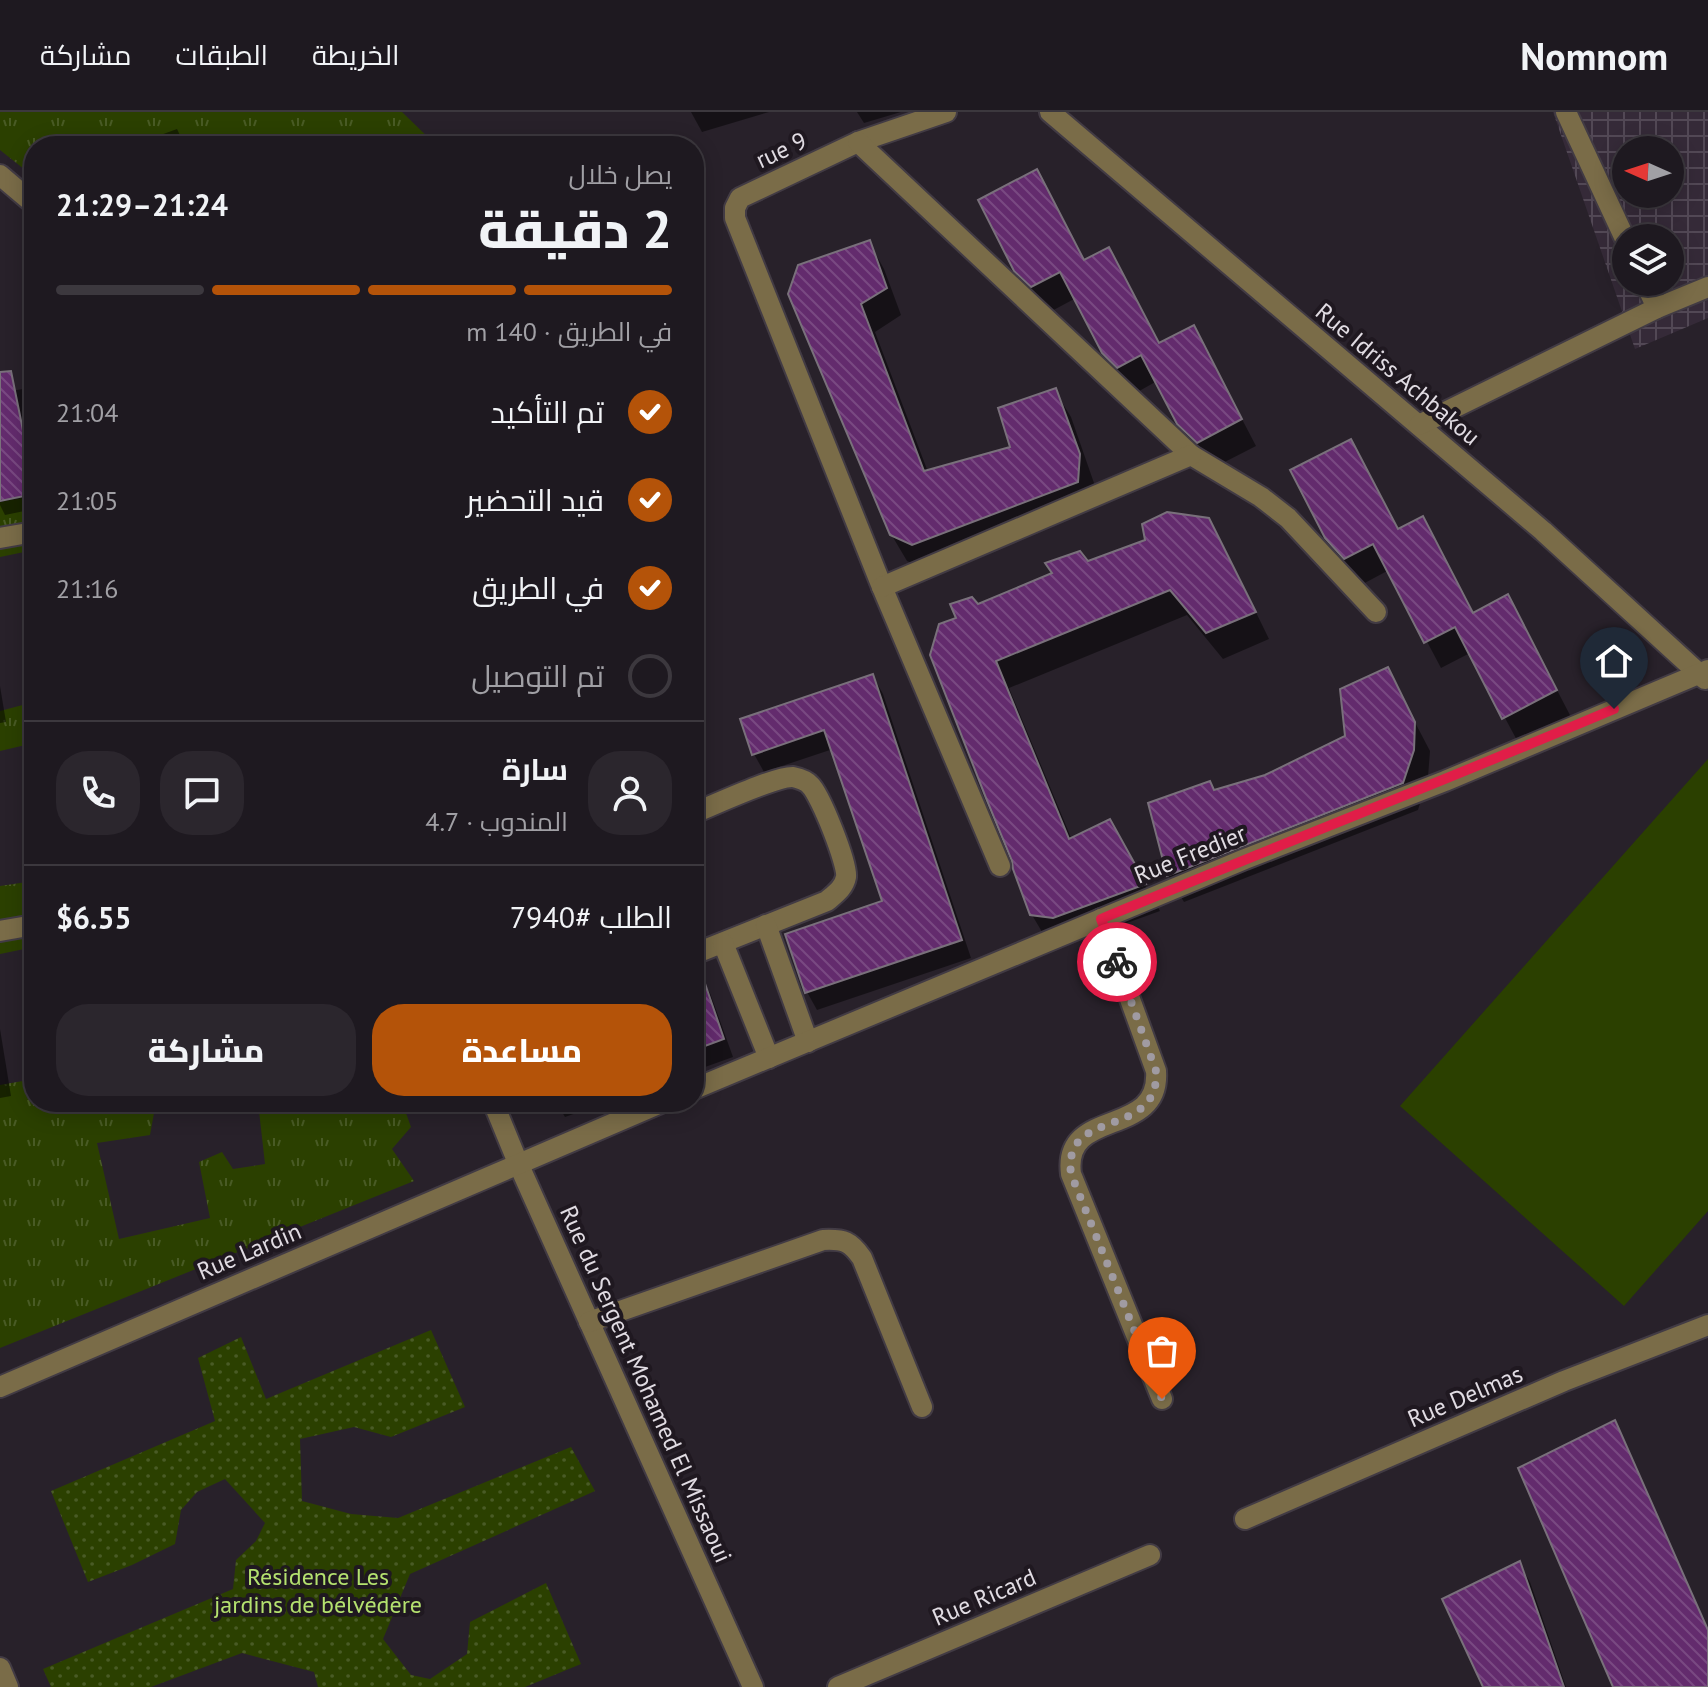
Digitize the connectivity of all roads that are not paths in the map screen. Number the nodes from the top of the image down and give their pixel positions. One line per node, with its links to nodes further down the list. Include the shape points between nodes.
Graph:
1 (946, 112): 4 (street, rue 9)
2 (1050, 112): 11 (street, Rue Idriss Achbakou)
3 (1566, 112): 7 (street)
4 (858, 142): 12 (street); 15 (street, rue 9, via 740,198 735,218)
5 (0, 175): 6 (street)
6 (24, 195)
7 (1618, 224)
8 (1708, 287): 10 (street)
9 (1651, 296): 10 (street)
10 (1657, 308): 11 (street)
11 (1419, 425): 17 (street, Rue Idriss Achbakou)
12 (1191, 455): 15 (street); 16 (street, via 1288,518)
13 (24, 534): 14 (street)
14 (0, 538)
15 (882, 587): 19 (street)
16 (1376, 612)
17 (1705, 675): 20 (street, Rue Fredier)
18 (704, 809): 21 (street, via 794,777 809,783 818,796 846,876 827,901)
19 (1000, 866)
20 (1101, 919): 26 (street, Rue Fredier); 35 (street, via 1157,1086 1139,1110 1087,1134 1069,1159)
21 (766, 925): 24 (street); 26 (street)
22 (24, 927): 23 (street)
23 (0, 931)
24 (723, 943): 25 (street); 27 (street)
25 (704, 950)
26 (808, 1042): 27 (street, Rue Fredier)
27 (769, 1058): 28 (street, Rue Fredier)
28 (704, 1085)
29 (497, 1112): 31 (street, Rue du Sergent Mohamed El Missaoui)
30 (639, 1112): 31 (street)
31 (518, 1163): 32 (street, Rue du Sergent Mohamed El Missaoui); 34 (street, Rue Lardin)
32 (589, 1322): 36 (street, via 823,1240 839,1239 862,1258); 41 (street, Rue du Sergent Mohamed El Missaoui)
33 (1708, 1325): 37 (street, Rue Delmas)
34 (0, 1387)
35 (1162, 1399)
36 (922, 1407)
37 (1245, 1519)
38 (1150, 1555): 42 (street, Rue Ricard)
39 (0, 1668): 40 (street)
40 (8, 1687)
41 (753, 1687)
42 (838, 1687)

